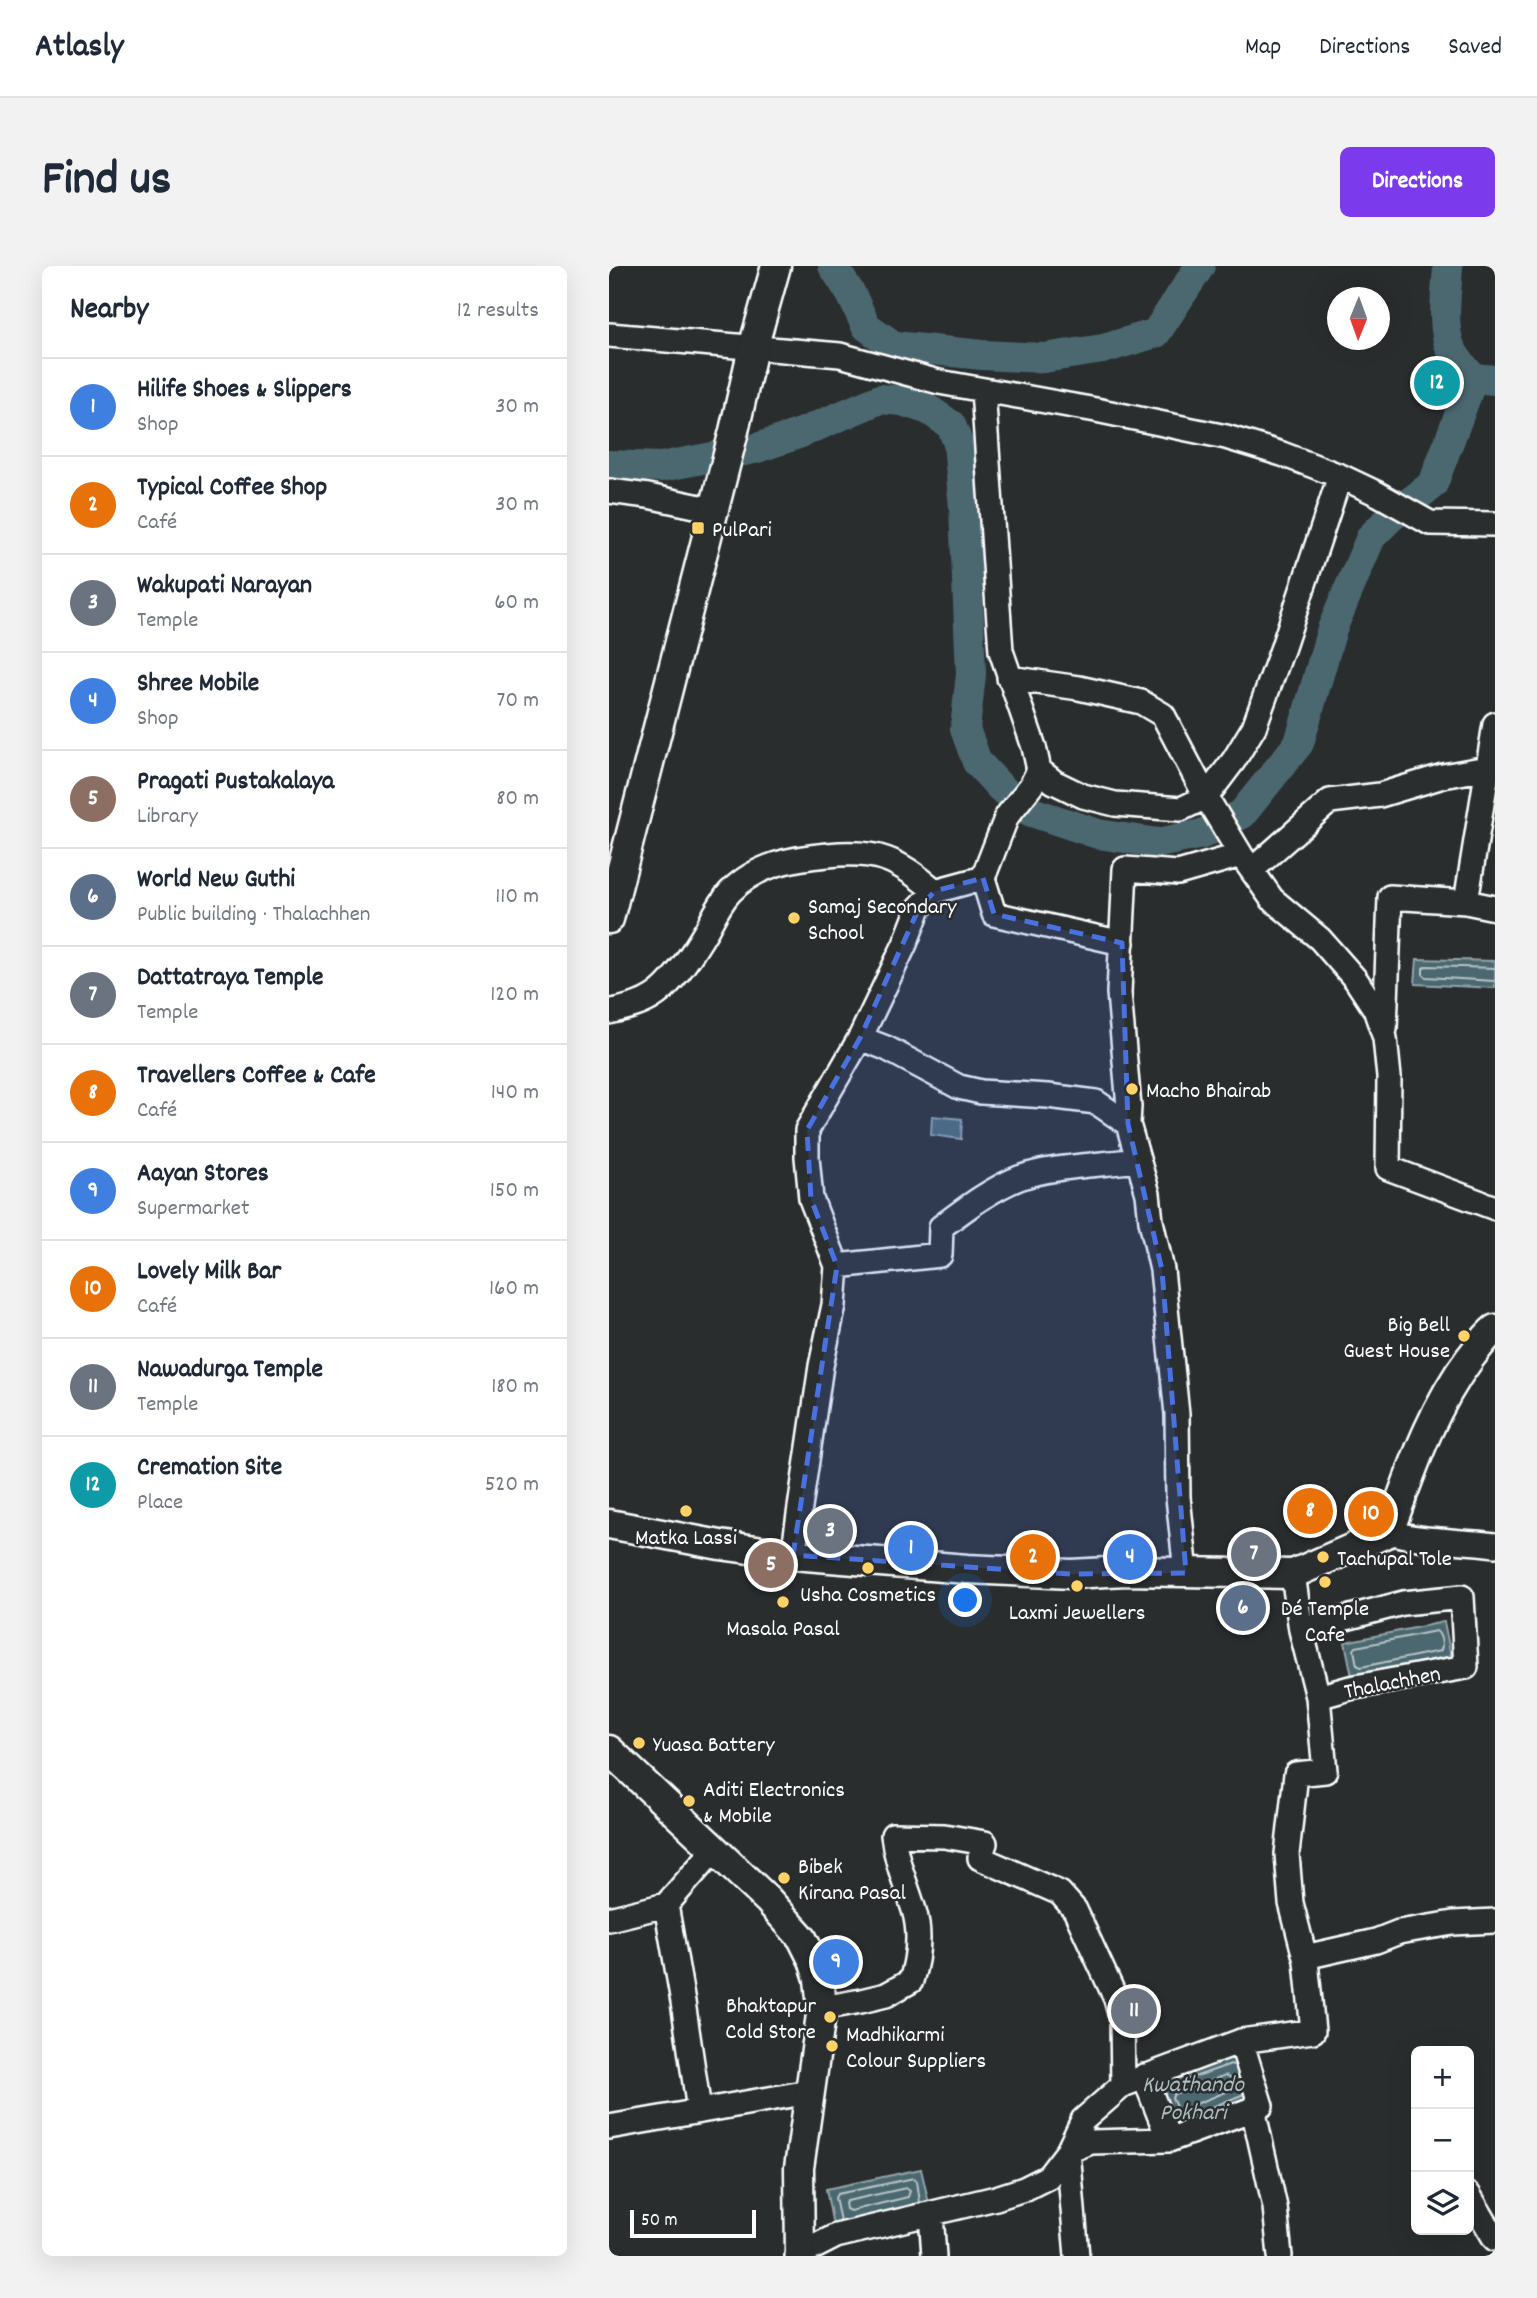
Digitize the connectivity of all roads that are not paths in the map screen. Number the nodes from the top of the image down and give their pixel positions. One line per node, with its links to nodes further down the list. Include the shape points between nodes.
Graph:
1 (776, 266): 3 (main road)
2 (609, 335): 3 (street)
3 (753, 348): 4 (street, via 839,355); 7 (main road)
4 (983, 390): 5 (street, via 1226,437); 9 (street, via 1001,651)
5 (1340, 476): 8 (street, via 1430,523); 13 (street, via 1254,727)
6 (609, 491): 7 (street)
7 (714, 510): 19 (main road)
8 (1495, 524)
9 (1009, 678): 12 (street, via 1034,747); 13 (street, via 1141,702 1163,715)
10 (1495, 724): 11 (street)
11 (1487, 768): 14 (street, via 1380,795 1330,801); 17 (street)
12 (1035, 778): 13 (street, via 1115,804 1181,809); 15 (street, via 1007,816)
13 (1209, 803): 14 (street)
14 (1242, 855): 20 (street, via 1178,873 1125,869); 23 (street, via 1272,899 1320,939 1356,980 1375,1009)
15 (983, 878): 16 (street); 20 (street, via 993,914)
16 (935, 891): 21 (street, via 910,870 870,853 770,865 730,892 665,987 641,1003); 22 (street, via 919,908)
17 (1466, 902): 18 (street); 23 (street, via 1390,897)
18 (1495, 908)
19 (609, 919)
20 (1122, 943): 24 (street, via 1120,1020)
21 (609, 1012)
22 (860, 1038): 24 (street, via 959,1087 1096,1102); 27 (street, via 807,1130 811,1199)
23 (1385, 1038): 26 (street, via 1388,1168)
24 (1128, 1124): 25 (street)
25 (1137, 1160): 27 (street, via 1018,1178 941,1227 940,1255); 33 (street, via 1162,1270)
26 (1495, 1208)
27 (837, 1266): 32 (street)
28 (1495, 1329): 30 (main road, via 1443,1399)
29 (609, 1524): 32 (main road)
30 (1389, 1532): 31 (street); 34 (main road)
31 (1495, 1545)
32 (793, 1555): 33 (main road, via 1071,1574)
33 (1187, 1573): 34 (main road)
34 (1293, 1574): 35 (street)
35 (1301, 1630): 36 (street); 36 (street, Thalachhen, via 1403,1604 1462,1597 1466,1667)
36 (1318, 1697): 42 (street, via 1325,1771 1296,1774 1287,1854 1291,1903)
37 (609, 1750): 38 (main road)
38 (714, 1850): 39 (street); 43 (main road, via 802,1938 819,1979)
39 (666, 1905): 40 (street); 48 (street)
40 (609, 1919)
41 (1495, 1920): 42 (street, via 1399,1932)
42 (1305, 1957): 44 (street, via 1313,2031)
43 (822, 2008): 45 (street, via 886,1995 911,1981 918,1927 895,1856 893,1835 985,1843 980,1858 1060,1893 1075,1910 1116,1999); 46 (main road)
44 (1241, 2041): 45 (street); 47 (street, via 1261,2106)
45 (1133, 2081): 50 (street); 51 (street, via 1083,2120)
46 (809, 2092): 48 (street); 55 (main road, via 799,2168)
47 (1253, 2109): 50 (street); 58 (street, via 1275,2207)
48 (699, 2110): 49 (street)
49 (609, 2127)
50 (1169, 2140): 51 (street, via 1091,2141)
51 (1068, 2151): 53 (street, via 1048,2177 1024,2189); 57 (street)
52 (1474, 2203): 54 (street)
53 (931, 2214): 55 (street, via 836,2236); 56 (street)
54 (1495, 2239)
55 (799, 2256)
56 (934, 2256)
57 (1077, 2256)
58 (1280, 2256)

